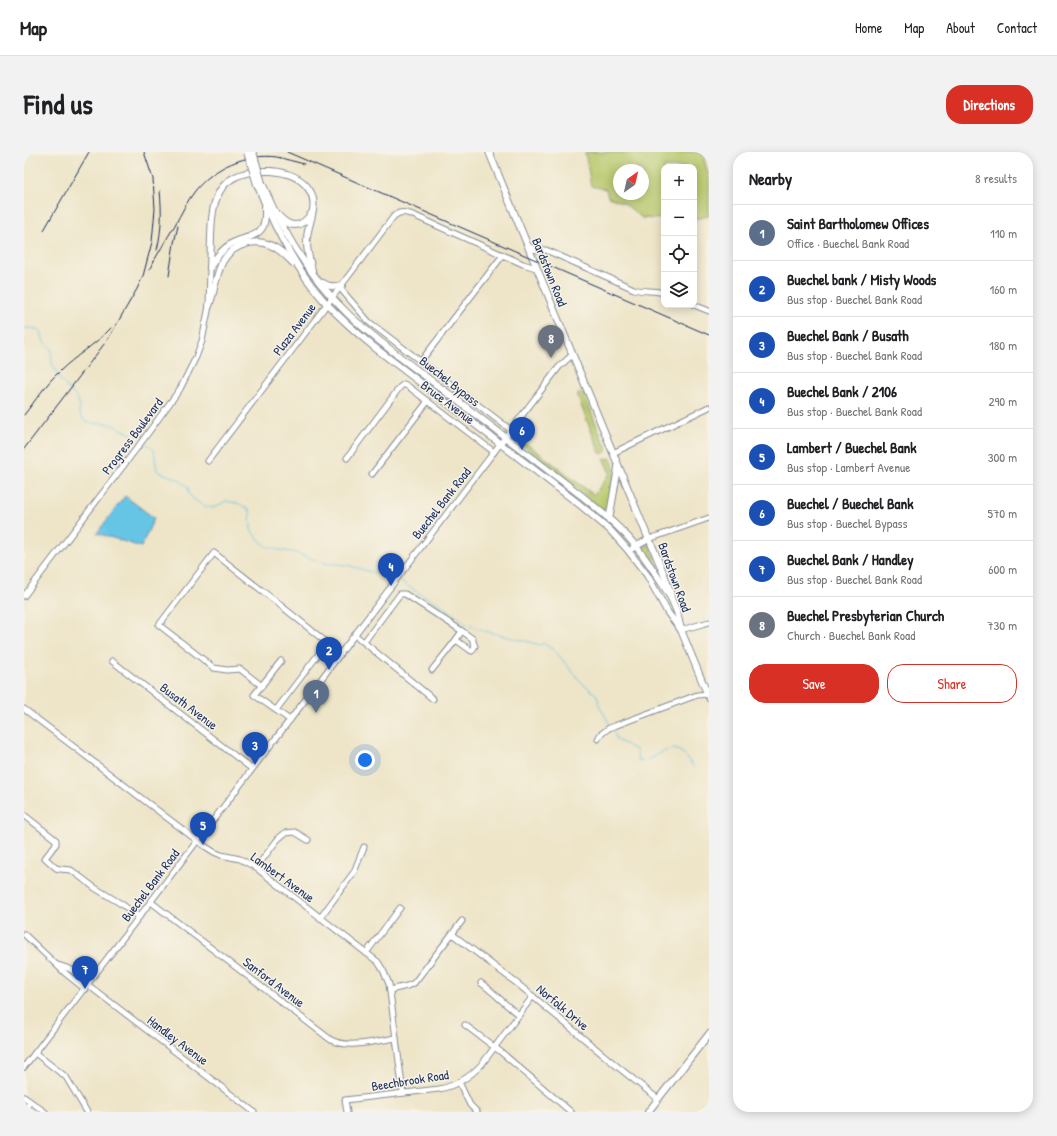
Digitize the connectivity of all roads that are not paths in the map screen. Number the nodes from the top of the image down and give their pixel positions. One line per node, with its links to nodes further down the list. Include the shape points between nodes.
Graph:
1 (247, 152): 4 (main road, Buechel Bypass, bridge)
2 (253, 152): 4 (main road, Buechel Bypass, bridge)
3 (489, 152): 8 (main road, Bardstown Road)
4 (260, 184): 5 (main road, Buechel Bypass); 6 (main road, Buechel Bypass)
5 (265, 205): 10 (main road, via 261,230 228,246); 11 (main road, Buechel Bypass)
6 (272, 206): 7 (main road, via 282,220 293,225 305,222); 13 (main road, Buechel Bypass, via 293,245)
7 (312, 213): 10 (main road, via 314,203 311,192 296,178 268,171 238,175 221,189 215,201); 13 (main road, via 306,243)
8 (528, 246): 12 (main road, Bardstown Road); 15 (street, via 536,250 546,250 638,291)
9 (503, 255): 12 (street); 14 (street, Plaza Avenue, via 413,215 399,213 394,216); 22 (street, Bruce Avenue)
10 (210, 268): 18 (street, Progress Boulevard)
11 (299, 268): 17 (main road, Buechel Bypass); 18 (main road, via 272,246 254,243 238,247 220,266)
12 (536, 268): 21 (main road, Bardstown Road)
13 (316, 277): 14 (main road, via 324,284); 16 (main road, Buechel Bypass)
14 (341, 286): 16 (street, Plaza Avenue); 22 (street, via 369,322)
15 (661, 292)
16 (332, 297): 17 (street, Plaza Avenue); 26 (main road, Buechel Bypass, via 374,337)
17 (327, 304): 26 (main road, Buechel Bypass, via 363,338); 30 (street, Plaza Avenue)
18 (209, 306): 41 (street, Progress Boulevard, via 200,346 180,389)
19 (697, 306): 20 (street)
20 (709, 311)
21 (572, 354): 25 (street, Buechel Bank Road, via 559,367); 28 (main road, Bardstown Road)
22 (421, 361): 25 (street)
23 (428, 401): 27 (street, Bruce Avenue); 29 (street, Bruce Avenue, via 406,384 402,385); 32 (street)
24 (709, 407): 28 (street)
25 (511, 430): 26 (street, Buechel Bank Road)
26 (503, 441): 27 (street, Buechel Bank Road); 33 (main road, Buechel Bypass, via 547,469); 34 (main road, Buechel Bypass)
27 (494, 452): 48 (street, Buechel Bank Road)
28 (613, 453): 31 (main road, Bardstown Road)
29 (347, 458)
30 (208, 461)
31 (618, 466): 35 (main road); 38 (main road, Bardstown Road)
32 (372, 474)
33 (593, 505): 34 (street); 35 (main road, Buechel Bypass)
34 (587, 511): 37 (main road, Buechel Bypass)
35 (609, 518): 37 (main road); 39 (main road, Buechel Bypass)
36 (709, 518): 38 (street)
37 (610, 530): 40 (main road, Buechel Bypass)
38 (649, 540): 39 (main road); 42 (main road, Bardstown Road)
39 (635, 546): 40 (main road); 42 (main road, Buechel Bypass)
40 (629, 551): 44 (main road, Bardstown Road, via 647,575)
41 (24, 596)
42 (671, 598): 43 (main road, Bardstown Road)
43 (676, 608): 44 (main road); 46 (main road, Bardstown Road)
44 (668, 613): 46 (main road, Bardstown Road)
45 (709, 622): 46 (street)
46 (681, 630): 57 (main road, Bardstown Road)
47 (462, 631): 49 (street); 49 (street, via 473,639 475,646 472,651); 51 (street, via 405,594 400,594)
48 (355, 635): 51 (street); 52 (street, Buechel Bank Road)
49 (456, 640): 55 (street)
50 (327, 642): 52 (street); 56 (street, via 214,553 160,625 214,668 240,669); 60 (street)
51 (364, 642): 58 (street)
52 (341, 654): 61 (street, Buechel Bank Road)
53 (112, 661): 63 (street, Busath Avenue)
54 (281, 661): 56 (street)
55 (432, 670)
56 (262, 686): 60 (street, via 254,695)
57 (708, 696): 62 (street, via 697,695 610,728)
58 (433, 699)
59 (24, 709): 66 (street, Lambert Avenue)
60 (276, 710): 61 (street)
61 (290, 720): 63 (street, Buechel Bank Road)
62 (598, 739)
63 (252, 769): 66 (street, Buechel Bank Road)
64 (24, 815): 71 (street, via 56,840 56,844 45,858 56,868 71,870)
65 (308, 840): 68 (street, via 295,832 285,833)
66 (198, 841): 68 (street, Lambert Avenue, via 214,852 240,859); 69 (street, Buechel Bank Road)
67 (364, 847): 72 (street, via 354,872)
68 (256, 868): 72 (street, Lambert Avenue)
69 (151, 902): 71 (street, Buechel Bank Road); 84 (street, Sanford Avenue, via 331,1040 341,1044 352,1044)
70 (400, 908): 76 (street)
71 (139, 918): 78 (street, Buechel Bank Road)
72 (320, 918): 76 (street, Lambert Avenue)
73 (462, 921): 75 (street)
74 (24, 934): 78 (street, Handley Avenue, via 65,973)
75 (452, 934): 79 (street, via 414,983); 80 (street, Norfolk Drive)
76 (366, 953): 79 (street, Lambert Avenue, via 378,962 388,980)
77 (481, 983): 81 (street)
78 (87, 986): 86 (street, Buechel Bank Road); 96 (street, Handley Avenue)
79 (390, 990): 84 (street, Lambert Avenue)
80 (533, 996): 81 (street, Beechbrook Road); 91 (street, Norfolk Drive)
81 (519, 1015): 85 (street, Beechbrook Road)
82 (465, 1024): 85 (street)
83 (709, 1034): 91 (main road)
84 (396, 1038): 89 (street, Lambert Avenue)
85 (495, 1047): 88 (street, Beechbrook Road, via 474,1072); 99 (street)
86 (35, 1053): 87 (street, Buechel Bank Road); 95 (street, via 66,1077)
87 (24, 1067)
88 (458, 1082): 89 (street, Beechbrook Road, via 444,1088); 98 (street)
89 (403, 1094): 97 (street, Beechbrook Road, via 345,1100)
90 (24, 1097): 92 (street)
91 (658, 1099): 100 (main road)
92 (30, 1102): 93 (street); 94 (street)
93 (24, 1110)
94 (45, 1112)
95 (87, 1112)
96 (254, 1112)
97 (347, 1112)
98 (476, 1112)
99 (571, 1112)
100 (648, 1112)

